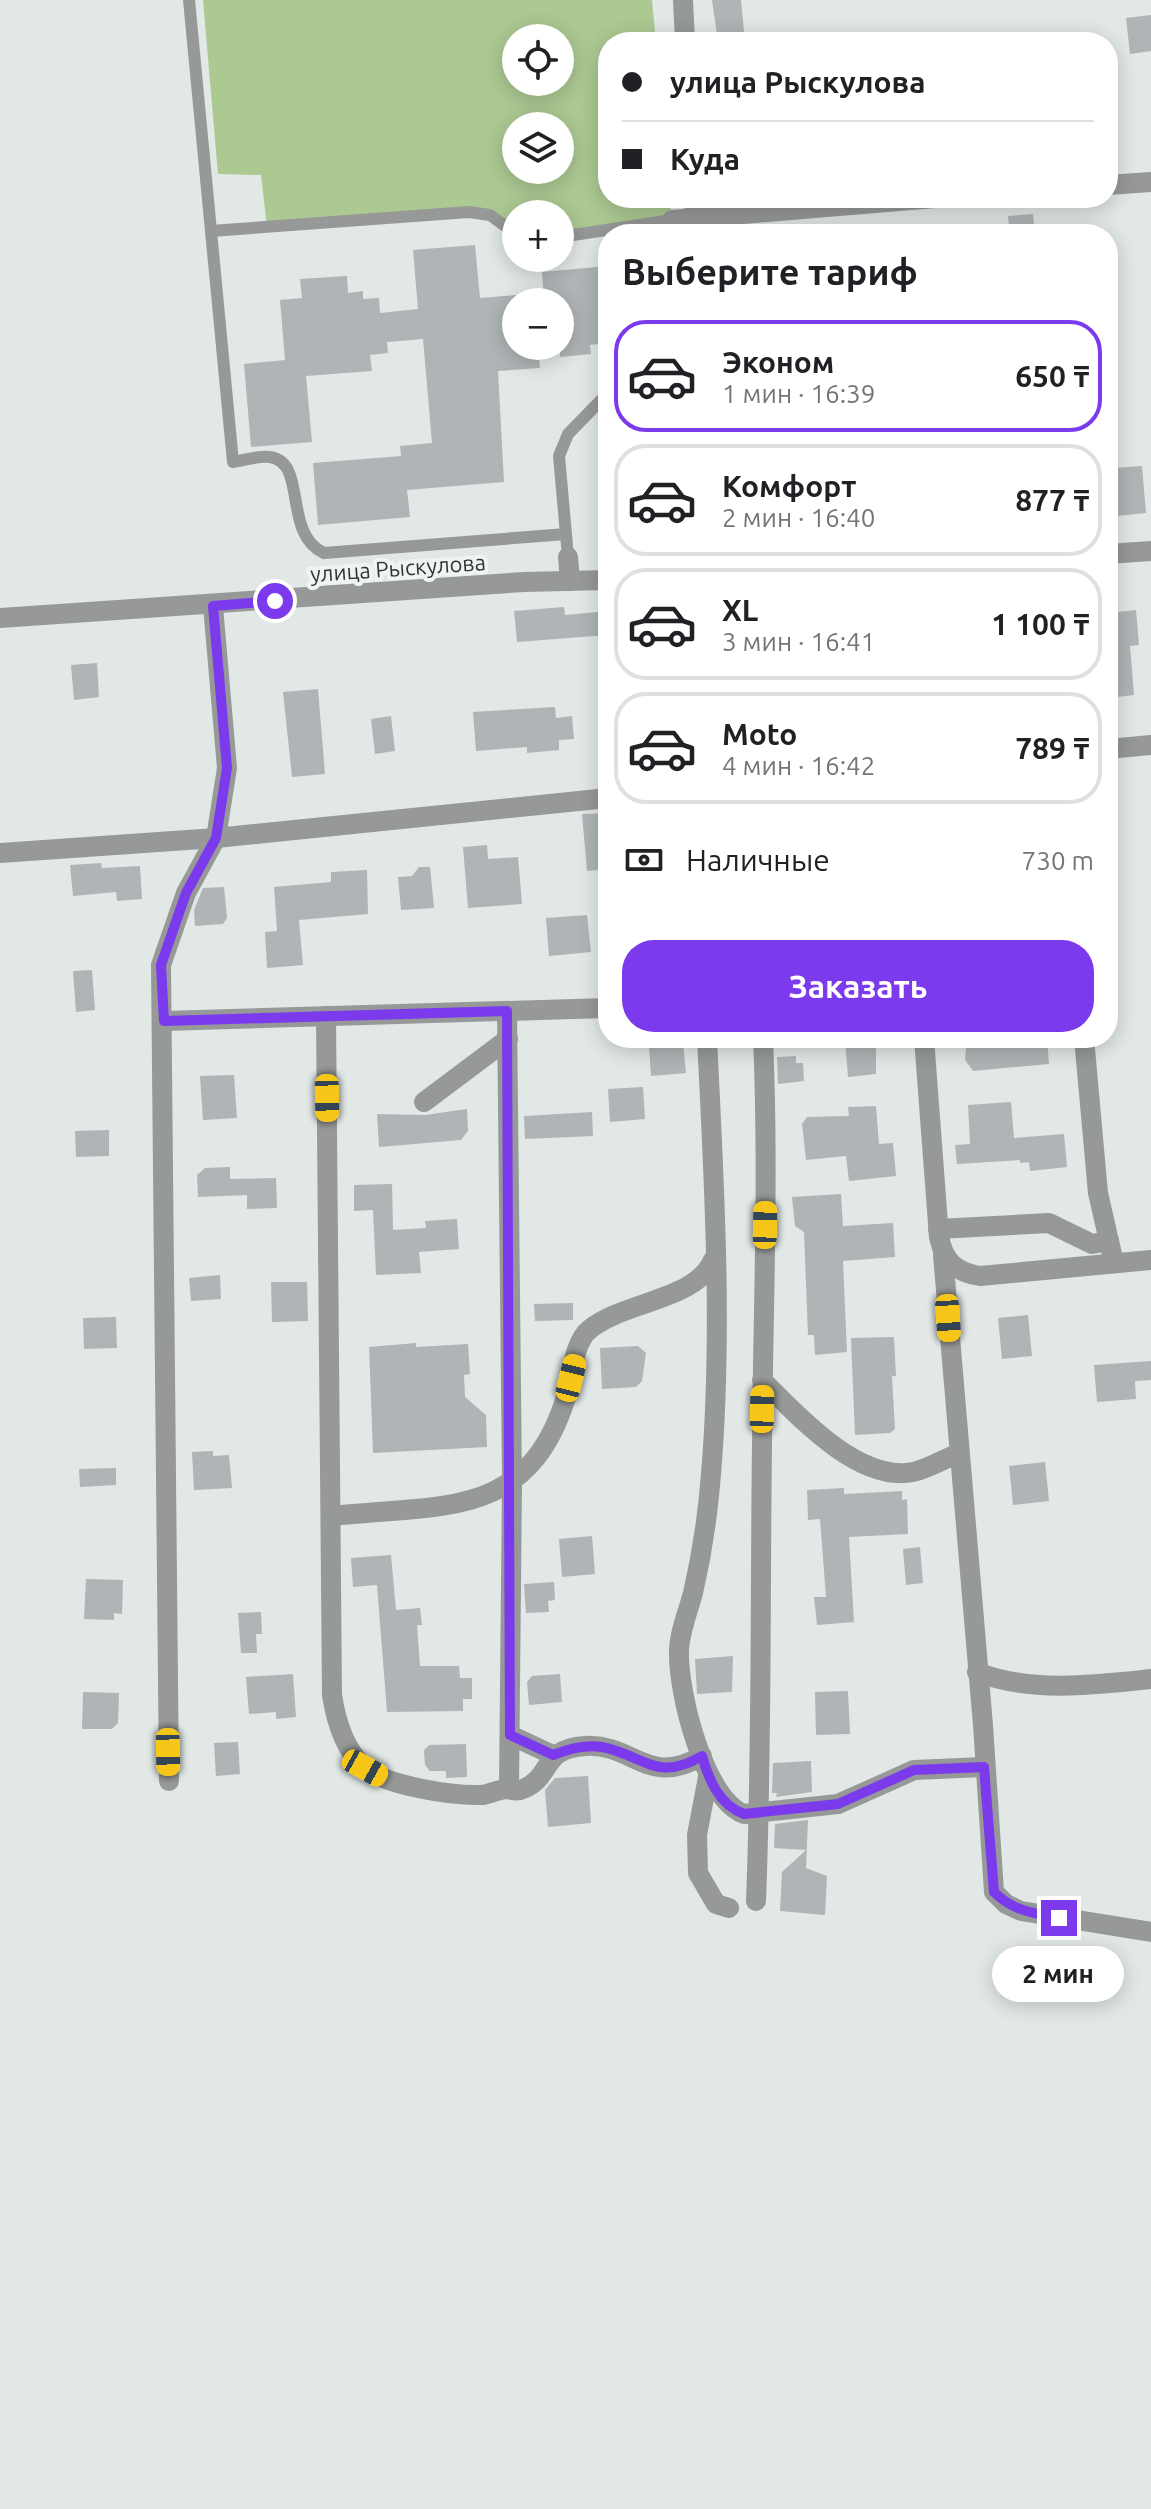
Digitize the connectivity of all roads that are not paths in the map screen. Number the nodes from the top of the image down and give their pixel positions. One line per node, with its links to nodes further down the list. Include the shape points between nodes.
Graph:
1 (189, 0): 10 (lane)
2 (683, 0): 3 (street)
3 (685, 32)
4 (1151, 182): 5 (street)
5 (1118, 184)
6 (802, 208): 7 (street)
7 (695, 216): 9 (street)
8 (502, 224): 10 (lane, via 490,215 469,212)
9 (669, 224)
10 (211, 231): 14 (lane, via 233,462 270,457 283,463 291,475 302,535 311,547 324,553)
11 (598, 233): 12 (lane)
12 (574, 236)
13 (598, 403): 14 (lane, via 568,434 559,456)
14 (566, 534): 17 (lane)
15 (1151, 551): 16 (street)
16 (1118, 553)
17 (568, 557): 19 (street)
18 (598, 580): 19 (street, улица Рыскулова)
19 (570, 581): 20 (street, улица Рыскулова)
20 (213, 606): 21 (street, улица Рыскулова); 25 (street, via 227,768)
21 (0, 618)
22 (1151, 745): 23 (street)
23 (1118, 748)
24 (598, 799): 25 (street)
25 (216, 838): 26 (street); 30 (street, via 186,893 161,965)
26 (0, 853)
27 (598, 1008): 28 (street)
28 (507, 1011): 29 (street); 31 (street)
29 (326, 1016): 30 (street); 46 (street)
30 (164, 1021): 54 (street)
31 (508, 1039): 36 (street); 45 (street)
32 (707, 1048): 40 (street)
33 (763, 1048): 43 (street)
34 (925, 1048): 37 (street)
35 (1085, 1048): 38 (street, via 1098,1193)
36 (424, 1102)
37 (938, 1229): 38 (street, via 1049,1223 1092,1244); 39 (street)
38 (1109, 1241): 42 (street)
39 (943, 1255): 42 (street, via 954,1268 980,1276); 44 (street)
40 (714, 1258): 45 (street, via 707,1275 689,1287 613,1312 586,1332 552,1436 534,1464); 51 (street, via 712,1473 703,1549 678,1650)
41 (1151, 1260): 42 (street)
42 (1114, 1263)
43 (762, 1380): 44 (street, via 849,1457 883,1470 911,1472); 56 (street)
44 (959, 1453): 47 (street)
45 (512, 1482): 46 (street, via 489,1495 448,1505); 49 (street)
46 (332, 1516): 55 (street, via 332,1695 348,1747 365,1768 396,1781 453,1793 484,1795)
47 (977, 1672): 48 (street, via 1001,1682 1031,1684); 52 (street)
48 (1151, 1679)
49 (510, 1735): 50 (street); 55 (street)
50 (553, 1755): 51 (street, via 604,1747 667,1769); 55 (street, via 525,1789)
51 (702, 1756): 53 (street)
52 (984, 1767): 56 (street, via 914,1770 838,1804); 59 (street, via 994,1892 1006,1904 1021,1911)
53 (708, 1777): 56 (street, via 730,1809); 58 (street, via 697,1835 698,1873 716,1904)
54 (169, 1781)
55 (509, 1789)
56 (760, 1812): 57 (street)
57 (756, 1901)
58 (729, 1908)
59 (1151, 1932)

